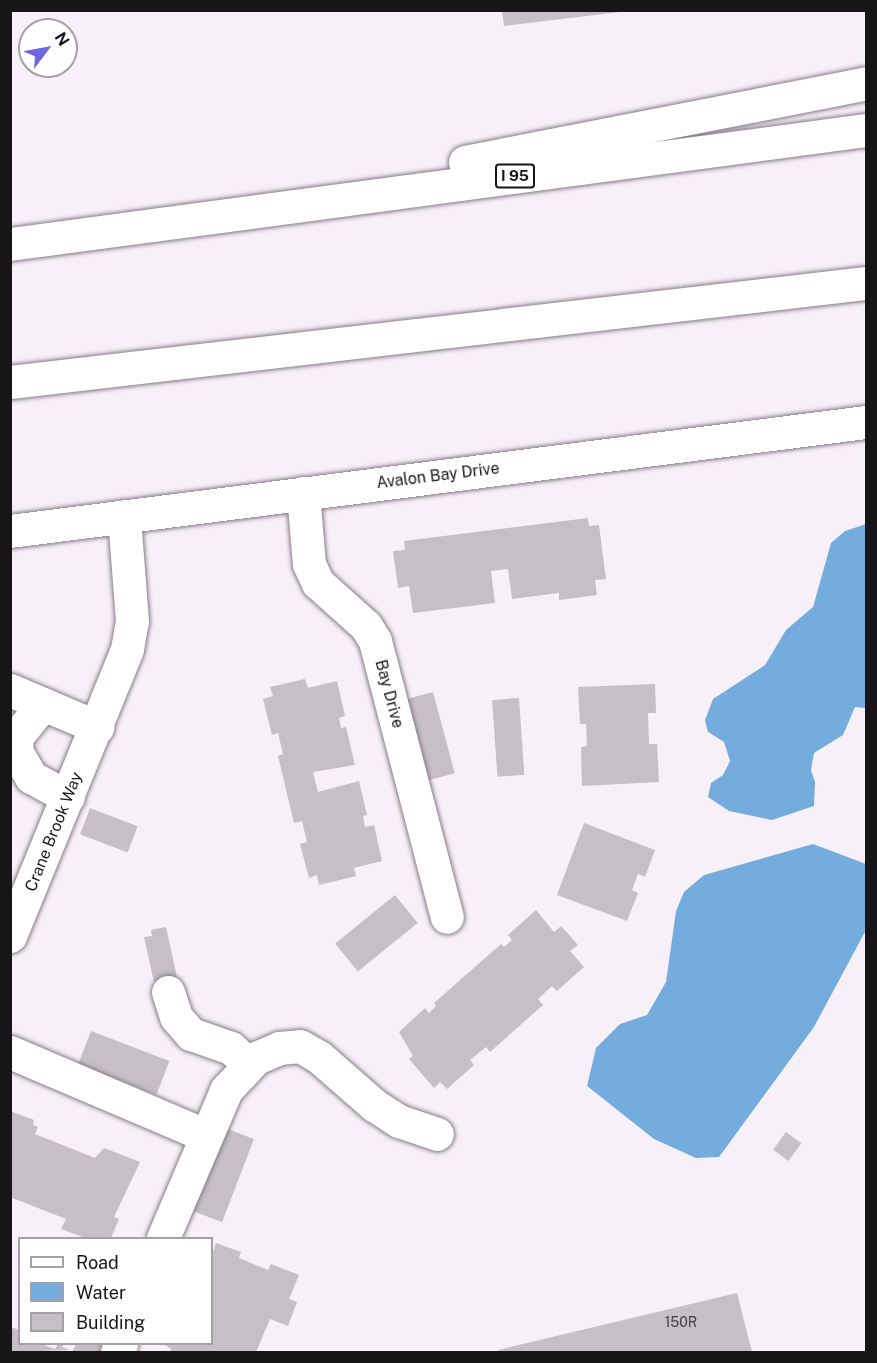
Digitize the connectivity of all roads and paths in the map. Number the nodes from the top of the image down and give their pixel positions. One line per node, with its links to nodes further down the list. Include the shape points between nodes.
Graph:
1 (867, 83): 3 (main road)
2 (867, 130): 3 (main road, I 95)
3 (164, 222): 4 (main road, I 95)
4 (10, 244)
5 (867, 283): 6 (main road)
6 (10, 382)
7 (867, 422): 8 (main road, Avalon Bay Drive)
8 (303, 493): 9 (main road, Avalon Bay Drive); 15 (main road, Bay Drive, via 309,564 318,584 366,626 375,641)
9 (124, 516): 10 (main road, Avalon Bay Drive); 13 (main road, Crane Brook Way, via 132,621 127,649)
10 (10, 531)
11 (10, 690): 12 (main road)
12 (43, 704): 13 (main road); 14 (main road, via 17,736 16,751 31,777)
13 (97, 727): 14 (main road, Crane Brook Way)
14 (68, 796): 16 (main road, Crane Brook Way)
15 (447, 917)
16 (10, 936)
17 (168, 992): 19 (main road, via 176,1017 191,1034 231,1048)
18 (10, 1052): 21 (main road)
19 (248, 1065): 20 (main road, via 279,1048 300,1046 319,1057 374,1105 399,1121); 21 (main road, via 226,1090)
20 (437, 1134)
21 (205, 1136): 22 (main road)
22 (164, 1237)

